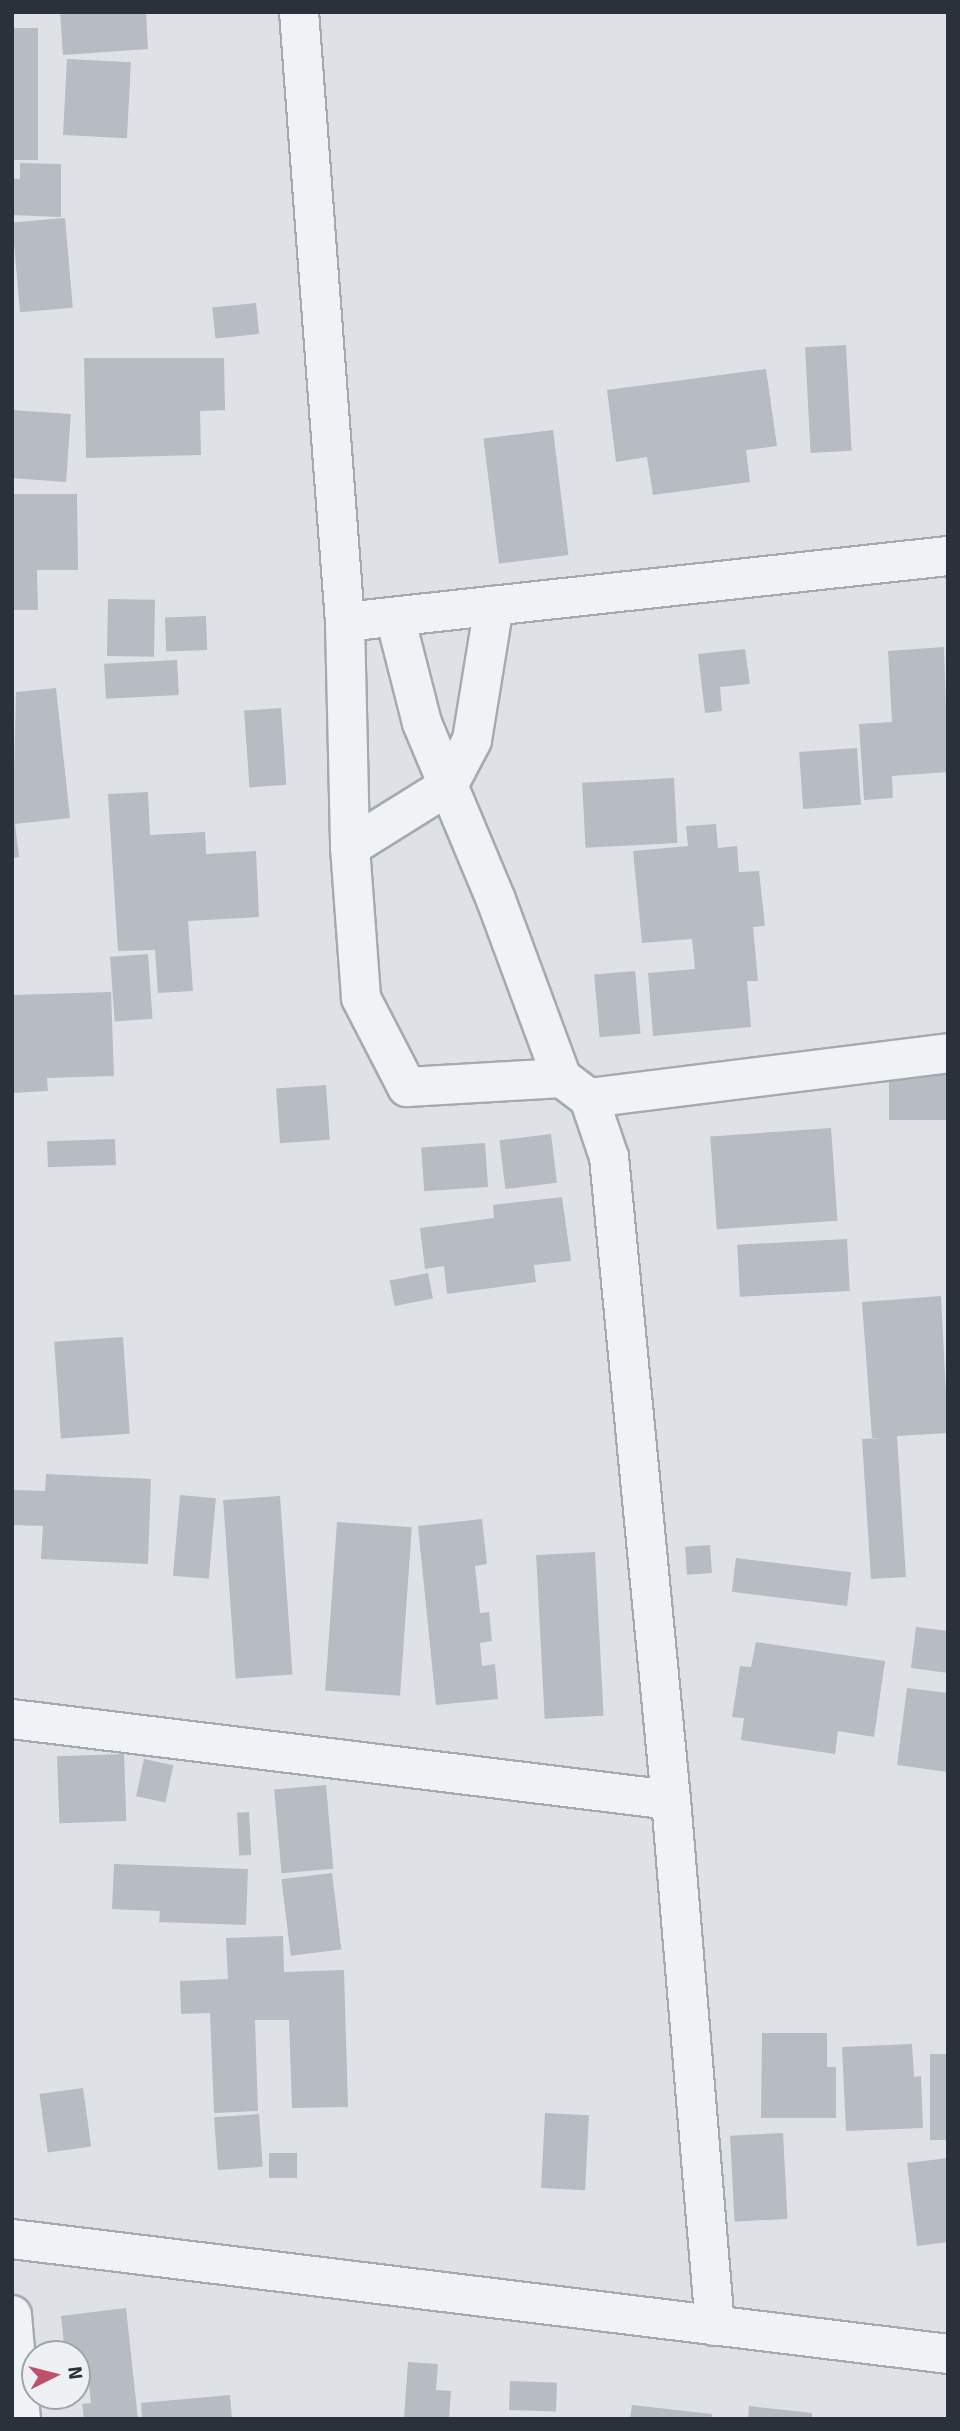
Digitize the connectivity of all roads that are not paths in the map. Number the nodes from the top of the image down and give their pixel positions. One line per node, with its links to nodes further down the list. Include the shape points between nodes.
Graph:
1 (299, 12): 5 (street)
2 (948, 556): 3 (street)
3 (494, 606): 4 (street); 6 (street, via 472,740)
4 (395, 617): 5 (street); 6 (street, via 422,723)
5 (345, 622): 7 (street)
6 (448, 786): 7 (street); 9 (street)
7 (351, 847): 9 (street, via 361,998 407,1087)
8 (948, 1053): 9 (street)
9 (576, 1088): 11 (street, via 609,1157 619,1219)
10 (12, 1720): 11 (street)
11 (671, 1800): 14 (street)
12 (12, 2239): 14 (street)
13 (12, 2315): 16 (street)
14 (715, 2326): 15 (street)
15 (948, 2354)
16 (21, 2419)

